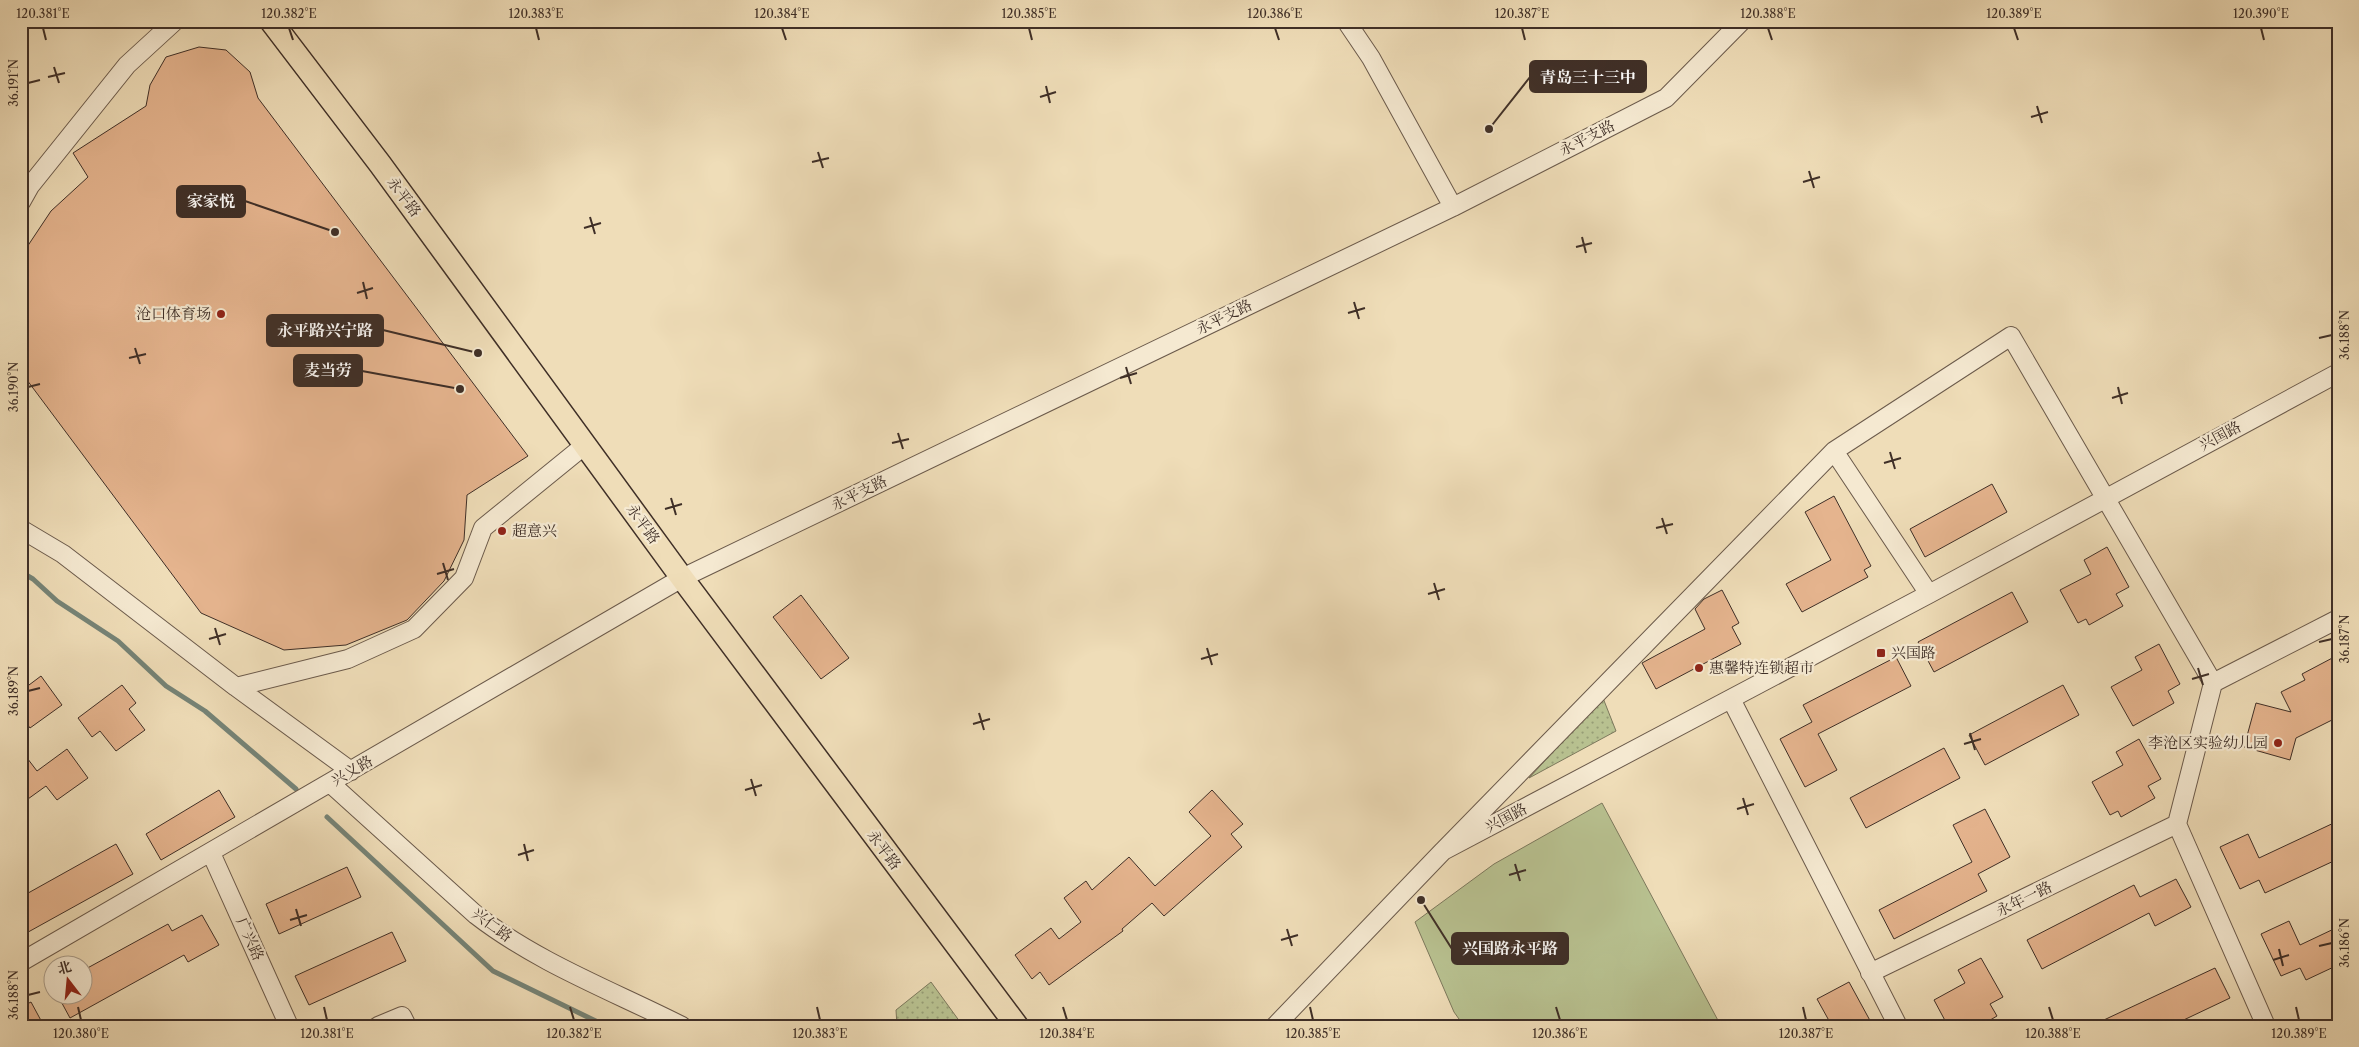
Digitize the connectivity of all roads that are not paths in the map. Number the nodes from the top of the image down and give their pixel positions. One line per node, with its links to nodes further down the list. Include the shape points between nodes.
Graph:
1 (175, 21): 5 (street, via 127,65 30,186)
2 (271, 21): 8 (main road, 永平路, via 500,326)
3 (1346, 21): 6 (street, via 1371,58)
4 (1742, 21): 6 (street, 永平支路, via 1666,98)
5 (21, 202)
6 (1453, 207): 12 (street, 永平支路)
7 (2338, 374): 10 (street, 兴国路)
8 (585, 445): 12 (main road, 永平路); 16 (street, via 483,528 464,578 414,629 348,659)
9 (1834, 452): 10 (street, via 2011,336); 13 (street); 21 (street)
10 (2106, 497): 13 (street, 兴国路); 15 (street)
11 (21, 529): 16 (street, via 63,554)
12 (682, 578): 18 (street, 兴义路); 29 (main road, 永平路)
13 (1929, 594): 17 (street, 兴国路)
14 (2338, 619): 15 (street)
15 (2213, 683): 20 (street)
16 (236, 687): 18 (street)
17 (1731, 699): 21 (street, 兴国路); 24 (street)
18 (351, 771): 19 (street, 兴义路)
19 (330, 783): 22 (street, 兴义路); 25 (street, 兴仁路, via 498,932)
20 (2177, 824): 24 (street, 永年一路); 32 (street)
21 (1443, 851): 30 (street, 兴国路)
22 (211, 853): 23 (street, 兴义路); 26 (street, 广兴路)
23 (21, 962)
24 (1870, 973): 31 (street)
25 (679, 1025)
26 (289, 1026)
27 (378, 1026): 28 (street, via 402,1016)
28 (407, 1026)
29 (1017, 1026)
30 (1275, 1026)
31 (1898, 1026)
32 (2266, 1026)

